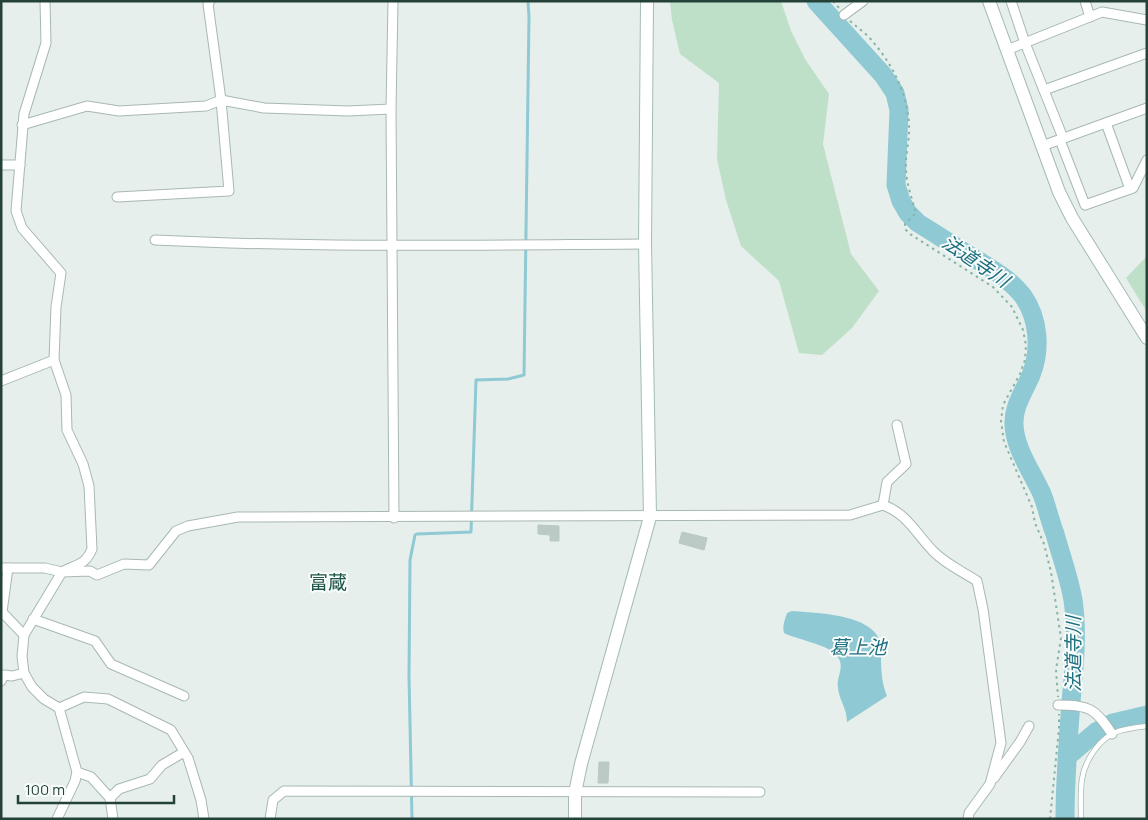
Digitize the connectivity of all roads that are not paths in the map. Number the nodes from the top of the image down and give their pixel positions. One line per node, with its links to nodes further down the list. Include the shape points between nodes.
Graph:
1 (46, 1): 20 (street, via 46,43)
2 (210, 1): 16 (street)
3 (393, 1): 18 (street)
4 (647, 1): 29 (street)
5 (864, 1): 9 (street)
6 (989, 1): 13 (street)
7 (1011, 1): 12 (street)
8 (1085, 1): 10 (street)
9 (844, 15)
10 (1090, 17): 11 (street, via 1102,12); 12 (street)
11 (1147, 20)
12 (1025, 43): 13 (street); 15 (street)
13 (1007, 50): 22 (street)
14 (1147, 53): 15 (street)
15 (1044, 90): 21 (street)
16 (220, 100): 18 (street, via 264,108); 20 (street, via 206,106 120,112 87,106); 27 (street, via 229,191)
17 (1147, 108): 19 (street)
18 (391, 109): 30 (street)
19 (1106, 122): 21 (street); 26 (street)
20 (22, 125): 25 (street)
21 (1061, 139): 22 (street); 26 (street, via 1085,205)
22 (1042, 146): 31 (street, via 1072,218)
23 (1147, 160): 26 (street)
24 (1, 164): 25 (street)
25 (20, 165): 32 (street, via 16,211 22,228 61,273)
26 (1130, 190)
27 (117, 196)
28 (155, 240): 30 (street)
29 (646, 244): 30 (street); 36 (street)
30 (392, 246): 37 (street)
31 (1147, 338)
32 (54, 360): 33 (street); 39 (street, via 66,395 67,430 89,486 92,549 81,564)
33 (1, 381)
34 (897, 425): 35 (street, via 906,464 887,482)
35 (883, 504): 36 (street, via 850,515); 52 (street, via 906,519 935,553 977,581 1001,743)
36 (650, 517): 37 (street); 54 (street)
37 (394, 518): 39 (street, via 238,517 176,531 149,565 124,564 97,576 90,571)
38 (5, 568): 39 (street, via 45,568); 41 (street, via 2,612)
39 (62, 572): 40 (street)
40 (34, 619): 41 (street); 44 (street, via 95,641 111,664)
41 (24, 635): 42 (street)
42 (24, 673): 43 (street, via 4,675); 46 (street, via 32,687)
43 (1, 681)
44 (184, 696)
45 (1058, 705): 49 (street, via 1082,705 1101,717)
46 (59, 708): 50 (street, via 84,697 108,699 171,730); 51 (street)
47 (1029, 726): 52 (street)
48 (1147, 726): 49 (lane)
49 (1112, 734): 63 (lane, via 1098,747 1085,768)
50 (184, 752): 55 (street, via 162,764 150,779 119,789); 59 (street, via 202,800)
51 (77, 772): 55 (street, via 91,777); 57 (street)
52 (990, 784): 62 (street)
53 (760, 792): 54 (street)
54 (575, 793): 60 (street, via 284,791 273,800); 61 (street)
55 (110, 798): 56 (street)
56 (113, 815): 58 (street)
57 (57, 819)
58 (119, 819)
59 (204, 819)
60 (270, 819)
61 (575, 819)
62 (968, 819)
63 (1081, 819)

